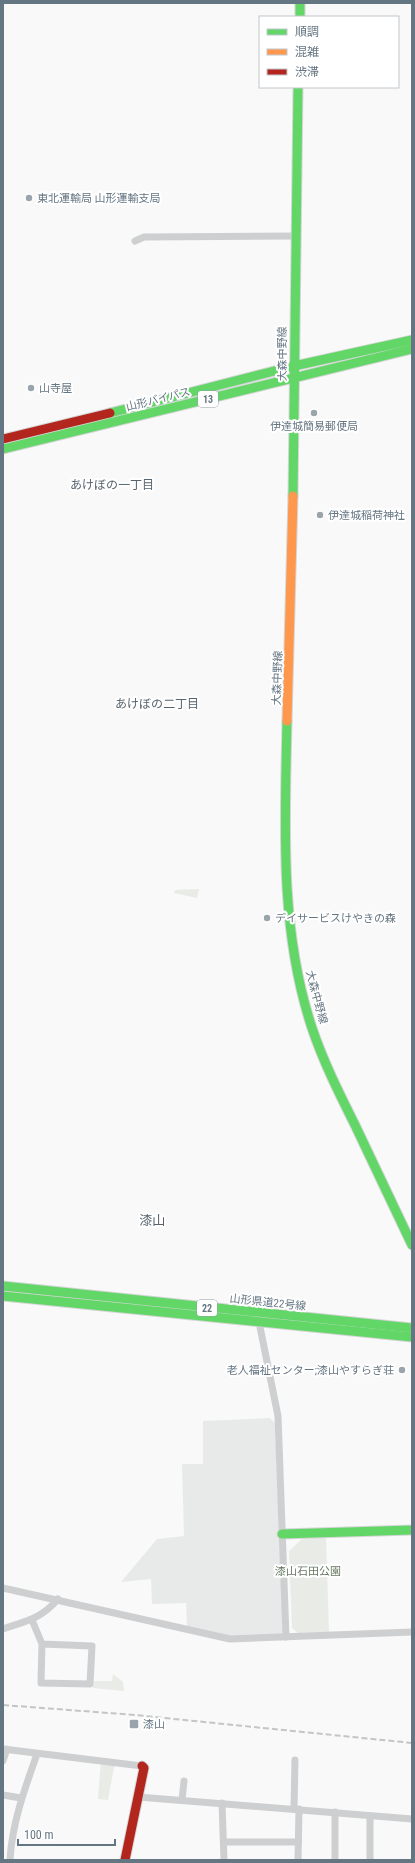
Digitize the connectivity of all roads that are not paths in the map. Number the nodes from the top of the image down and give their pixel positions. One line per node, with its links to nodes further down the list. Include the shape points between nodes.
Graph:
1 (300, 3): 2 (main road)
2 (300, 16)
3 (298, 88): 4 (main road, 大森中野線)
4 (296, 236): 5 (street, via 144,237); 8 (main road, 大森中野線)
5 (135, 241)
6 (412, 340): 8 (main road, 山形バイパス / 13)
7 (412, 349): 9 (main road, 山形バイパス / 13)
8 (294, 366): 9 (main road, 大森中野線); 10 (main road, 山形バイパス / 13)
9 (294, 377): 11 (main road, 山形バイパス / 13); 14 (main road, 大森中野線, via 285,822 285,868 291,930 296,963 312,1027 330,1073)
10 (3, 439)
11 (30, 443): 12 (main road, 山形バイパス / 13); 13 (main road)
12 (3, 449)
13 (3, 453)
14 (412, 1245)
15 (3, 1286): 18 (main road, 山形県道22号線 / 22)
16 (3, 1296): 17 (main road, 山形県道22号線 / 22)
17 (259, 1322): 19 (main road, 山形県道22号線 / 22); 21 (street, via 278,1416)
18 (412, 1328)
19 (412, 1337)
20 (412, 1530): 21 (main road)
21 (282, 1534): 27 (street)
22 (3, 1588): 23 (street)
23 (58, 1599): 24 (street); 27 (street, via 230,1639)
24 (32, 1620): 25 (street); 28 (street)
25 (3, 1629)
26 (412, 1632): 27 (street)
27 (286, 1636)
28 (42, 1644): 28 (street, via 92,1646 90,1684 41,1683)
29 (5, 1749): 30 (street); 32 (street)
30 (37, 1754): 33 (street); 37 (street)
31 (295, 1760): 40 (street)
32 (3, 1761)
33 (142, 1766): 36 (main road, via 144,1768)
34 (184, 1781): 38 (street)
35 (3, 1795): 37 (street)
36 (138, 1797): 38 (street); 47 (main road)
37 (21, 1798): 46 (street)
38 (182, 1800): 39 (street)
39 (222, 1803): 40 (street); 44 (street)
40 (296, 1809): 41 (street); 45 (street)
41 (335, 1812): 42 (street); 50 (street)
42 (370, 1816): 43 (street); 51 (street)
43 (412, 1819)
44 (224, 1842): 45 (street); 48 (street)
45 (298, 1842): 49 (street)
46 (10, 1860)
47 (125, 1860)
48 (224, 1860)
49 (298, 1860)
50 (335, 1860)
51 (370, 1860)

